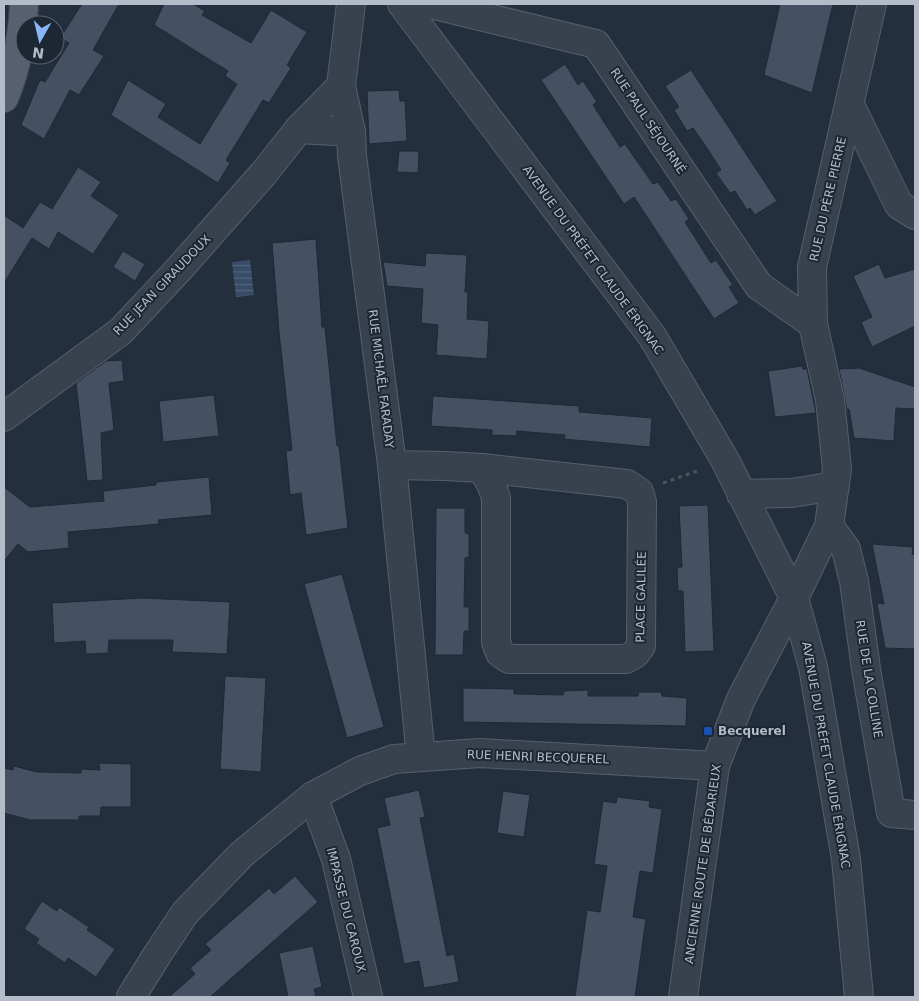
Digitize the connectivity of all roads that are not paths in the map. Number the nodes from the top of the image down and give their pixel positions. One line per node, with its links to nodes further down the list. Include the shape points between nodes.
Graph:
1 (24, 4): 7 (main road, via 11,83)
2 (351, 4): 6 (street, RUE MICHAËL FARADAY)
3 (402, 4): 17 (street, AVENUE DU PRÉFET CLAUDE ÉRIGNAC, via 652,336 726,460)
4 (430, 4): 12 (street, RUE PAUL SÉJOURNÉ, via 596,44 759,286)
5 (872, 4): 8 (street, RUE DU PÈRE PIERRE)
6 (341, 86): 9 (street, RUE JEAN GIRAUDOUX); 10 (street, RUE MICHAËL FARADAY)
7 (4, 98)
8 (850, 105): 11 (street, via 899,205); 12 (street, RUE DU PÈRE PIERRE, via 812,267)
9 (299, 129): 10 (street); 13 (street, RUE JEAN GIRAUDOUX, via 264,173 121,331)
10 (351, 132): 14 (street, RUE MICHAËL FARADAY)
11 (915, 215)
12 (813, 324): 16 (street, RUE DU PÈRE PIERRE, via 830,400 838,470)
13 (4, 418)
14 (392, 465): 15 (street, PLACE GALILÉE); 20 (street, RUE MICHAËL FARADAY)
15 (482, 468): 15 (street, PLACE GALILÉE, via 496,498 496,642 500,653 509,659 626,659 635,654 642,646 642,502 639,492 627,484)
16 (835, 486): 17 (street, via 792,493); 18 (street, RUE DU PÈRE PIERRE)
17 (742, 494): 19 (street, AVENUE DU PRÉFET CLAUDE ÉRIGNAC)
18 (829, 526): 19 (street, RUE DU PÈRE PIERRE); 23 (street, RUE DE LA COLLINE, via 846,549 854,581 891,813)
19 (794, 598): 21 (street, ANCIENNE ROUTE DE BÉDARIEUX, via 741,699); 27 (street, AVENUE DU PRÉFET CLAUDE ÉRIGNAC, via 813,667 846,859)
20 (421, 757): 21 (street, RUE HENRI BECQUEREL, via 480,753); 22 (street, RUE HENRI BECQUEREL, via 394,759 360,771)
21 (715, 766): 26 (street, ANCIENNE ROUTE DE BÉDARIEUX)
22 (313, 796): 24 (street, RUE HENRI BECQUEREL, via 242,854 185,913); 25 (street, IMPASSE DU CAROUX, via 336,859)
23 (915, 815)
24 (131, 997)
25 (368, 997)
26 (683, 997)
27 (859, 997)

